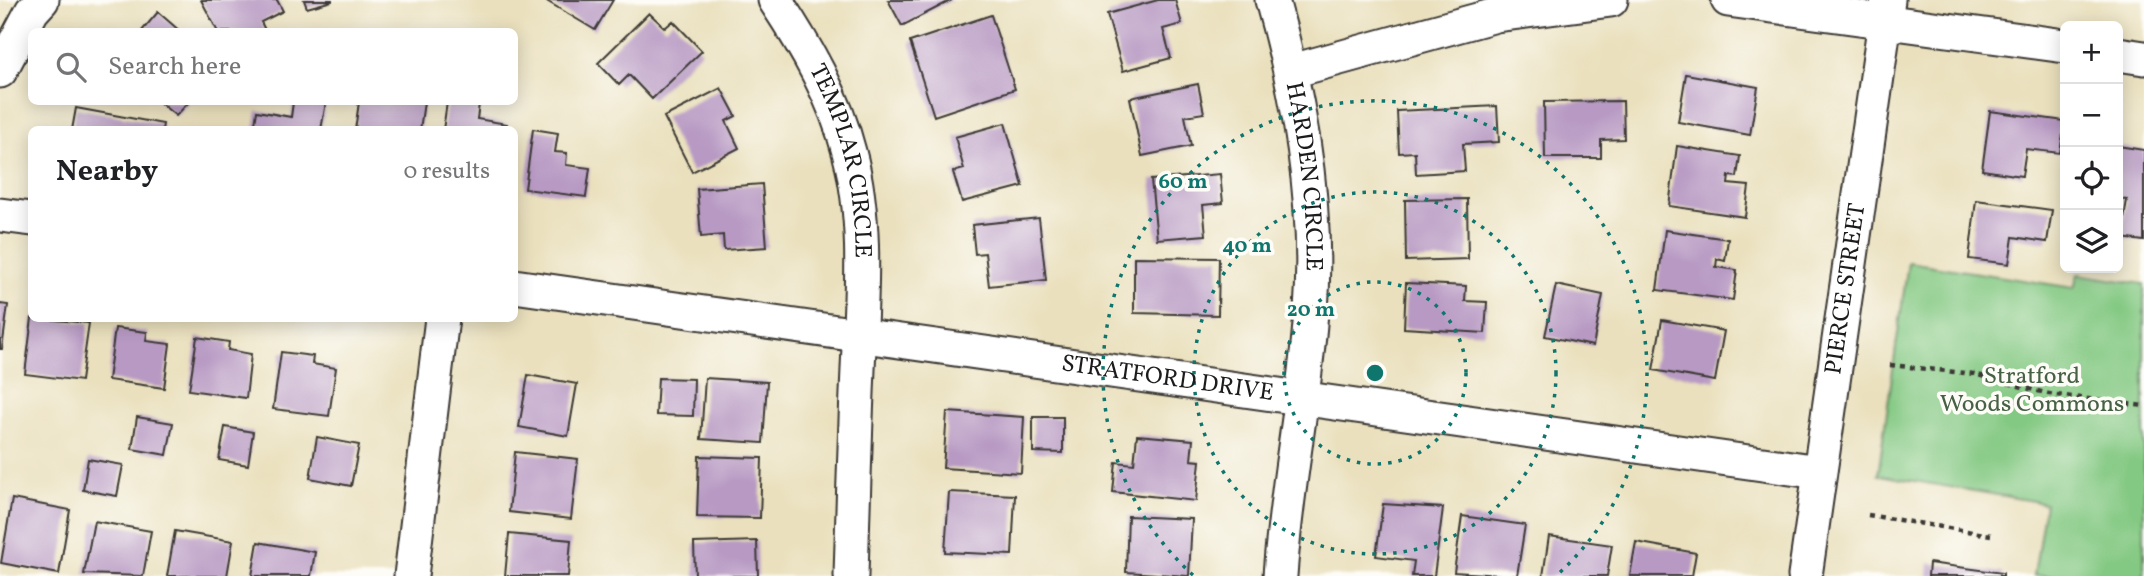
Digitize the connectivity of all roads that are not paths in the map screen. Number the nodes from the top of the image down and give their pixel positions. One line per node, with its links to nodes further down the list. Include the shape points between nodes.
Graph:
1 (42, 0): 10 (street)
2 (775, 0): 16 (street, TEMPLAR CIRCLE, via 810,54 849,151 862,252)
3 (1272, 0): 11 (street, HARDEN CIRCLE)
4 (1611, 0): 11 (street, via 1496,15)
5 (1728, 0): 6 (street)
6 (1887, 10): 7 (street); 18 (street, PIERCE STREET)
7 (2060, 45)
8 (2123, 55): 9 (street)
9 (2144, 58)
10 (0, 71)
11 (1292, 71): 17 (street, HARDEN CIRCLE, via 1306,165 1312,266)
12 (0, 215): 13 (street)
13 (28, 218)
14 (518, 287): 16 (street, STRATFORD DRIVE)
15 (442, 322): 19 (street)
16 (859, 335): 17 (street, STRATFORD DRIVE); 20 (street, TEMPLAR CIRCLE)
17 (1302, 397): 18 (street, STRATFORD DRIVE); 21 (street, HARDEN CIRCLE)
18 (1819, 472): 22 (street, PIERCE STREET)
19 (411, 576)
20 (851, 576)
21 (1280, 576)
22 (1805, 576)

